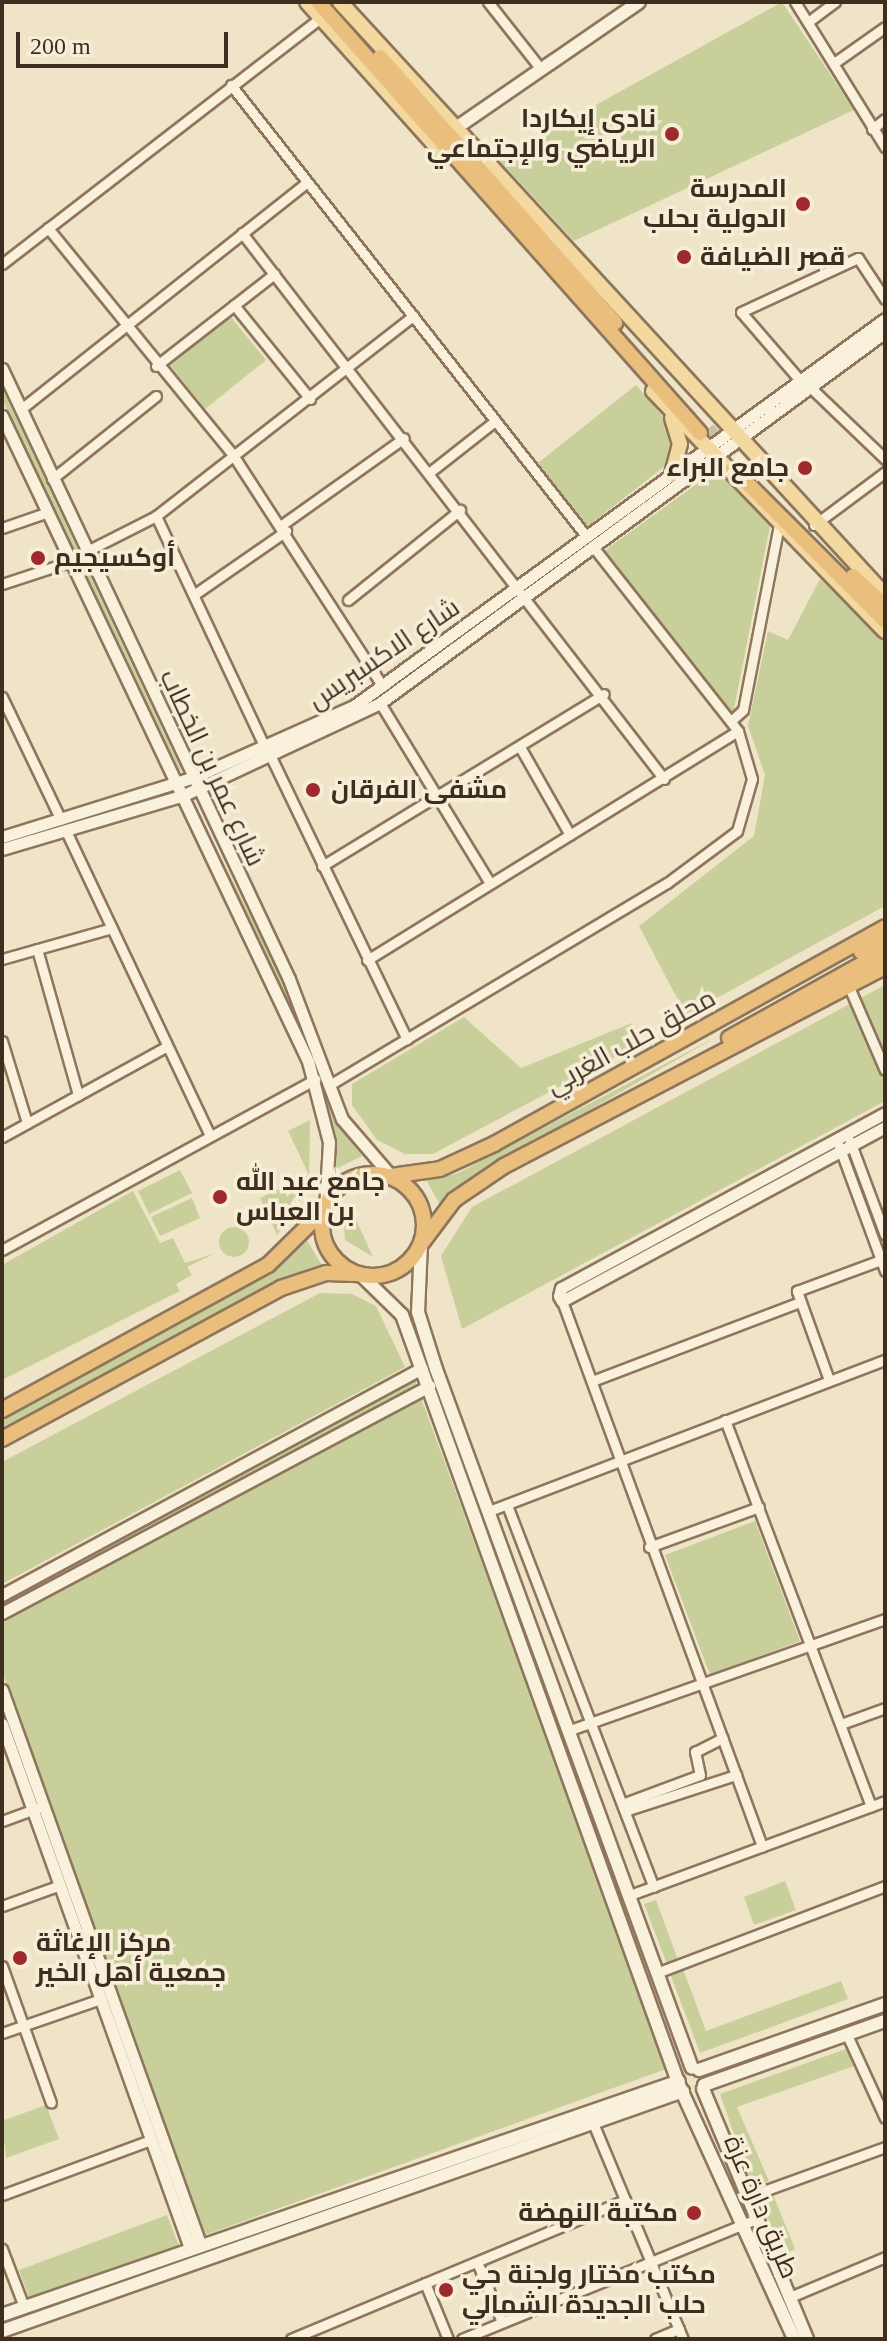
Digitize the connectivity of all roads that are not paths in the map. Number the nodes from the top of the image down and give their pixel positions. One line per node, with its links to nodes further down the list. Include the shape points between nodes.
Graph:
1 (307, 2): 9 (main road)
2 (318, 2): 3 (highway, via 704,431)
3 (330, 2)
4 (340, 2): 16 (main road)
5 (488, 2): 13 (street)
6 (639, 2): 13 (main road)
7 (795, 2): 10 (street)
8 (835, 2): 10 (street)
9 (320, 18): 14 (street); 37 (main road)
10 (808, 22): 12 (street)
11 (885, 27): 12 (street)
12 (834, 63): 17 (street)
13 (541, 69): 16 (main road)
14 (231, 85): 19 (street); 20 (street)
15 (885, 119): 17 (street)
16 (456, 128): 42 (main road)
17 (872, 129): 18 (street)
18 (885, 147)
19 (307, 182): 21 (street); 26 (street)
20 (48, 228): 22 (street); 28 (street)
21 (242, 233): 23 (street); 28 (street)
22 (2, 264)
23 (274, 274): 25 (street); 31 (street)
24 (885, 299): 33 (street, via 858,258 741,312)
25 (234, 305): 30 (street); 36 (street)
26 (413, 316): 31 (street); 40 (street)
27 (885, 319): 33 (street)
28 (125, 326): 30 (street); 38 (street)
29 (885, 332): 34 (street)
30 (156, 366): 43 (street)
31 (348, 368): 36 (street); 41 (street)
32 (2, 369): 38 (street, شارع عمر بن الخطاب)
33 (798, 378): 42 (street)
34 (810, 387): 42 (street); 45 (street)
35 (156, 396): 49 (street)
36 (310, 399): 43 (street)
37 (664, 403): 44 (main road); 48 (main road, via 679,438)
38 (21, 409): 49 (street, شارع عمر بن الخطاب)
39 (2, 416): 51 (street, شارع عمر بن الخطاب)
40 (495, 421): 46 (street); 57 (street)
41 (404, 438): 46 (street); 56 (street)
42 (733, 438): 44 (street); 54 (main road)
43 (233, 455): 52 (street); 56 (street)
44 (710, 455): 48 (street); 53 (main road); 57 (street)
45 (885, 459)
46 (430, 472): 50 (street)
47 (885, 472): 54 (street)
48 (672, 474): 57 (street)
49 (52, 479): 58 (street, شارع عمر بن الخطاب)
50 (460, 510): 61 (street); 64 (street)
51 (48, 512): 55 (street); 59 (street, شارع عمر بن الخطاب)
52 (156, 516): 58 (street); 62 (street)
53 (779, 525): 66 (main road); 72 (street, via 743,710)
54 (814, 525): 63 (main road)
55 (2, 528)
56 (284, 528): 62 (street); 67 (street)
57 (590, 542): 61 (street); 72 (street)
58 (87, 551): 78 (street, شارع عمر بن الخطاب)
59 (72, 561): 60 (street); 77 (street, شارع عمر بن الخطاب)
60 (2, 584)
61 (523, 591): 67 (street, شارع الاكسبريس); 68 (street); 70 (street)
62 (195, 594): 75 (street)
63 (885, 595)
64 (348, 600)
65 (885, 606): 66 (highway, via 736,466)
66 (883, 625)
67 (383, 687): 75 (street, شارع الاكسبريس)
68 (604, 694): 74 (street); 76 (street)
69 (2, 697): 71 (street)
70 (380, 703): 75 (street); 80 (street)
71 (6, 721): 81 (street)
72 (731, 721): 73 (street)
73 (738, 731): 76 (street); 96 (street, via 752,779 737,831 667,883)
74 (520, 747): 80 (street); 82 (street)
75 (269, 754): 78 (street); 85 (street)
76 (664, 779): 82 (street)
77 (178, 782): 78 (street); 79 (street, شارع عمر بن الخطاب); 81 (street)
78 (195, 784): 79 (street); 104 (street, شارع عمر بن الخطاب)
79 (184, 795): 81 (street); 103 (street, شارع عمر بن الخطاب)
80 (437, 795): 85 (street); 86 (street)
81 (64, 825): 83 (street); 84 (street); 88 (street)
82 (570, 835): 86 (street)
83 (2, 837)
84 (2, 849)
85 (322, 866): 93 (street)
86 (490, 883): 93 (street)
87 (885, 927): 99 (highway, محلق حلب الغربي)
88 (112, 928): 90 (street); 98 (street)
89 (885, 939): 99 (highway)
90 (37, 949): 92 (street); 105 (street)
91 (885, 951): 101 (highway)
92 (2, 959)
93 (367, 960): 96 (street)
94 (885, 967): 95 (highway, محلق حلب الغربي)
95 (849, 987): 101 (highway, محلق حلب الغربي); 102 (street)
96 (407, 1039): 104 (street)
97 (2, 1041): 100 (street)
98 (166, 1047): 105 (street); 109 (street)
99 (676, 1047): 112 (highway, محلق حلب الغربي, via 440,1169)
100 (6, 1066): 107 (street)
101 (687, 1069): 116 (highway, محلق حلب الغربي, via 504,1166 454,1200)
102 (885, 1070)
103 (315, 1079): 109 (street); 113 (street, شارع عمر بن الخطاب, via 329,1142)
104 (331, 1084): 112 (street, شارع عمر بن الخطاب, via 348,1132)
105 (78, 1095): 107 (street)
106 (885, 1113): 111 (street)
107 (27, 1123): 110 (street)
108 (885, 1127): 111 (street)
109 (210, 1136): 117 (street)
110 (2, 1137)
111 (844, 1142): 114 (street); 118 (street); 121 (street, via 561,1288)
112 (391, 1176): 113 (highway, via 351,1178); 116 (highway, via 420,1204)
113 (325, 1209): 120 (highway, via 331,1253); 128 (highway, via 268,1265)
114 (882, 1216): 115 (street)
115 (885, 1235)
116 (421, 1244): 120 (highway, via 397,1270); 134 (main road, via 418,1312)
117 (2, 1250)
118 (881, 1260): 119 (street); 122 (street, via 797,1291)
119 (885, 1271)
120 (360, 1274): 124 (main road, via 402,1315); 130 (highway, via 326,1273 281,1288)
121 (562, 1301): 126 (street)
122 (800, 1302): 125 (street); 126 (street)
123 (885, 1360): 125 (street)
124 (422, 1368): 127 (main road); 136 (street)
125 (829, 1380): 129 (street)
126 (592, 1381): 131 (street)
127 (429, 1386): 137 (street); 168 (main road)
128 (2, 1410)
129 (725, 1420): 131 (street); 133 (street)
130 (2, 1439)
131 (619, 1461): 132 (street); 135 (street)
132 (507, 1505): 134 (street); 145 (street)
133 (759, 1507): 135 (street); 139 (street)
134 (489, 1511): 146 (main road)
135 (649, 1547): 140 (street)
136 (2, 1595)
137 (2, 1613)
138 (885, 1619): 139 (street)
139 (813, 1646): 140 (street); 144 (street)
140 (703, 1686): 145 (street); 147 (street)
141 (2, 1690): 152 (street)
142 (885, 1708): 144 (street)
143 (2, 1724): 152 (street)
144 (841, 1724): 150 (street)
145 (593, 1726): 146 (street); 151 (street)
146 (570, 1730): 158 (main road)
147 (723, 1738): 148 (street); 151 (street, via 695,1752 700,1775)
148 (736, 1775): 151 (street); 154 (street)
149 (885, 1801): 150 (street)
150 (871, 1806): 154 (street)
151 (624, 1807): 157 (street)
152 (38, 1808): 153 (street); 155 (street)
153 (2, 1821)
154 (762, 1846): 157 (street)
155 (65, 1884): 159 (street); 162 (street)
156 (885, 1886): 161 (street)
157 (654, 1887): 158 (street)
158 (630, 1895): 161 (main road)
159 (2, 1906)
160 (2, 1966): 165 (street)
161 (659, 1972): 168 (main road)
162 (106, 1997): 165 (street); 173 (street)
163 (885, 2004): 168 (main road)
164 (885, 2021): 167 (main road)
165 (23, 2026): 166 (street); 170 (street)
166 (2, 2033)
167 (847, 2035): 169 (main road); 171 (street)
168 (687, 2080): 169 (main road); 169 (main road); 172 (main road); 178 (main road); 179 (main road, طريق دارة عزة)
169 (704, 2087): 176 (main road)
170 (51, 2103)
171 (885, 2118)
172 (593, 2123): 177 (street); 180 (main road)
173 (156, 2138): 175 (street); 181 (street)
174 (885, 2147): 176 (street)
175 (2, 2195)
176 (747, 2197): 179 (main road)
177 (625, 2200): 184 (street); 185 (street)
178 (292, 2212): 180 (main road); 181 (main road)
179 (750, 2222): 184 (street); 187 (main road); 198 (main road, طريق دارة عزة)
180 (298, 2226): 191 (main road)
181 (195, 2246): 188 (main road)
182 (2, 2249): 188 (street)
183 (885, 2257): 187 (street)
184 (651, 2261): 190 (street); 192 (street)
185 (477, 2262): 186 (street); 190 (street)
186 (425, 2283): 194 (street); 195 (street)
187 (790, 2297): 199 (main road)
188 (24, 2307): 189 (main road)
189 (2, 2315)
190 (502, 2322): 193 (street)
191 (2, 2331)
192 (681, 2334): 197 (street)
193 (479, 2336): 196 (street)
194 (291, 2339)
195 (448, 2339)
196 (462, 2339)
197 (655, 2339)
198 (794, 2339)
199 (807, 2339)

